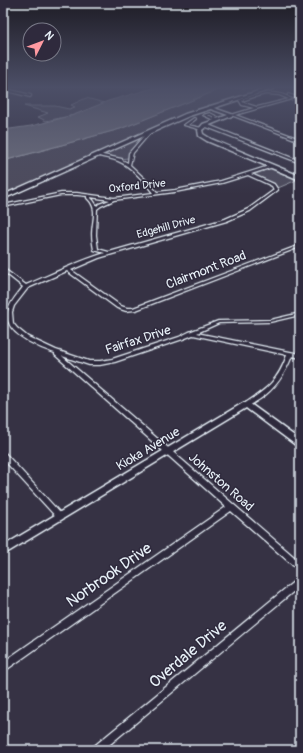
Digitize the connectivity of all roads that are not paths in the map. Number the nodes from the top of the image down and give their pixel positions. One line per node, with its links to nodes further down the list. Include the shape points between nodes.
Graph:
1 (169, 123): 6 (main road)
2 (189, 123): 5 (street, via 185,125)
3 (211, 123): 5 (main road)
4 (254, 123): 7 (street)
5 (203, 127): 11 (street); 13 (main road, via 202,135 206,139)
6 (149, 132): 8 (main road); 9 (street)
7 (300, 140)
8 (98, 155): 10 (street); 18 (main road)
9 (129, 158): 10 (street); 12 (street)
10 (119, 160): 12 (street)
11 (300, 162)
12 (129, 165): 16 (street)
13 (272, 166): 14 (street, Oxford Drive); 15 (main road)
14 (249, 174): 16 (street, Oxford Drive); 24 (street, Edgehill Drive, via 273,185 276,190 249,210 226,220)
15 (300, 178)
16 (156, 194): 19 (street, Oxford Drive)
17 (86, 196): 19 (street, Oxford Drive); 20 (street, Oxford Drive, via 61,194); 21 (street)
18 (3, 197)
19 (114, 199): 21 (street)
20 (3, 206)
21 (97, 208): 23 (street, via 93,232)
22 (300, 246): 27 (street, Clairmont Road, via 126,310)
23 (96, 250): 24 (street); 25 (street)
24 (112, 252): 25 (street, Edgehill Drive)
25 (86, 261): 27 (street, Edgehill Drive)
26 (3, 269): 28 (street)
27 (67, 269): 28 (street, Edgehill Drive)
28 (26, 287): 31 (street, Fairfax Drive, via 12,306 11,323 20,334)
29 (300, 314): 30 (street, Fairfax Drive, via 270,321 218,322)
30 (191, 333): 31 (street, Fairfax Drive, via 104,363 82,362); 32 (street)
31 (54, 351): 36 (street, Johnston Road)
32 (290, 354): 33 (street); 34 (street, Kioka Avenue, via 279,380)
33 (300, 356)
34 (246, 405): 35 (street); 36 (street, Kioka Avenue)
35 (300, 444)
36 (168, 451): 38 (street, Johnston Road); 39 (street, Kioka Avenue)
37 (3, 455): 39 (street)
38 (231, 507): 41 (street, Johnston Road); 43 (street, Norbrook Drive)
39 (60, 517): 40 (street, Kioka Avenue)
40 (3, 551)
41 (300, 567)
42 (300, 581): 44 (street, Overdale Drive)
43 (3, 667)
44 (96, 750)

